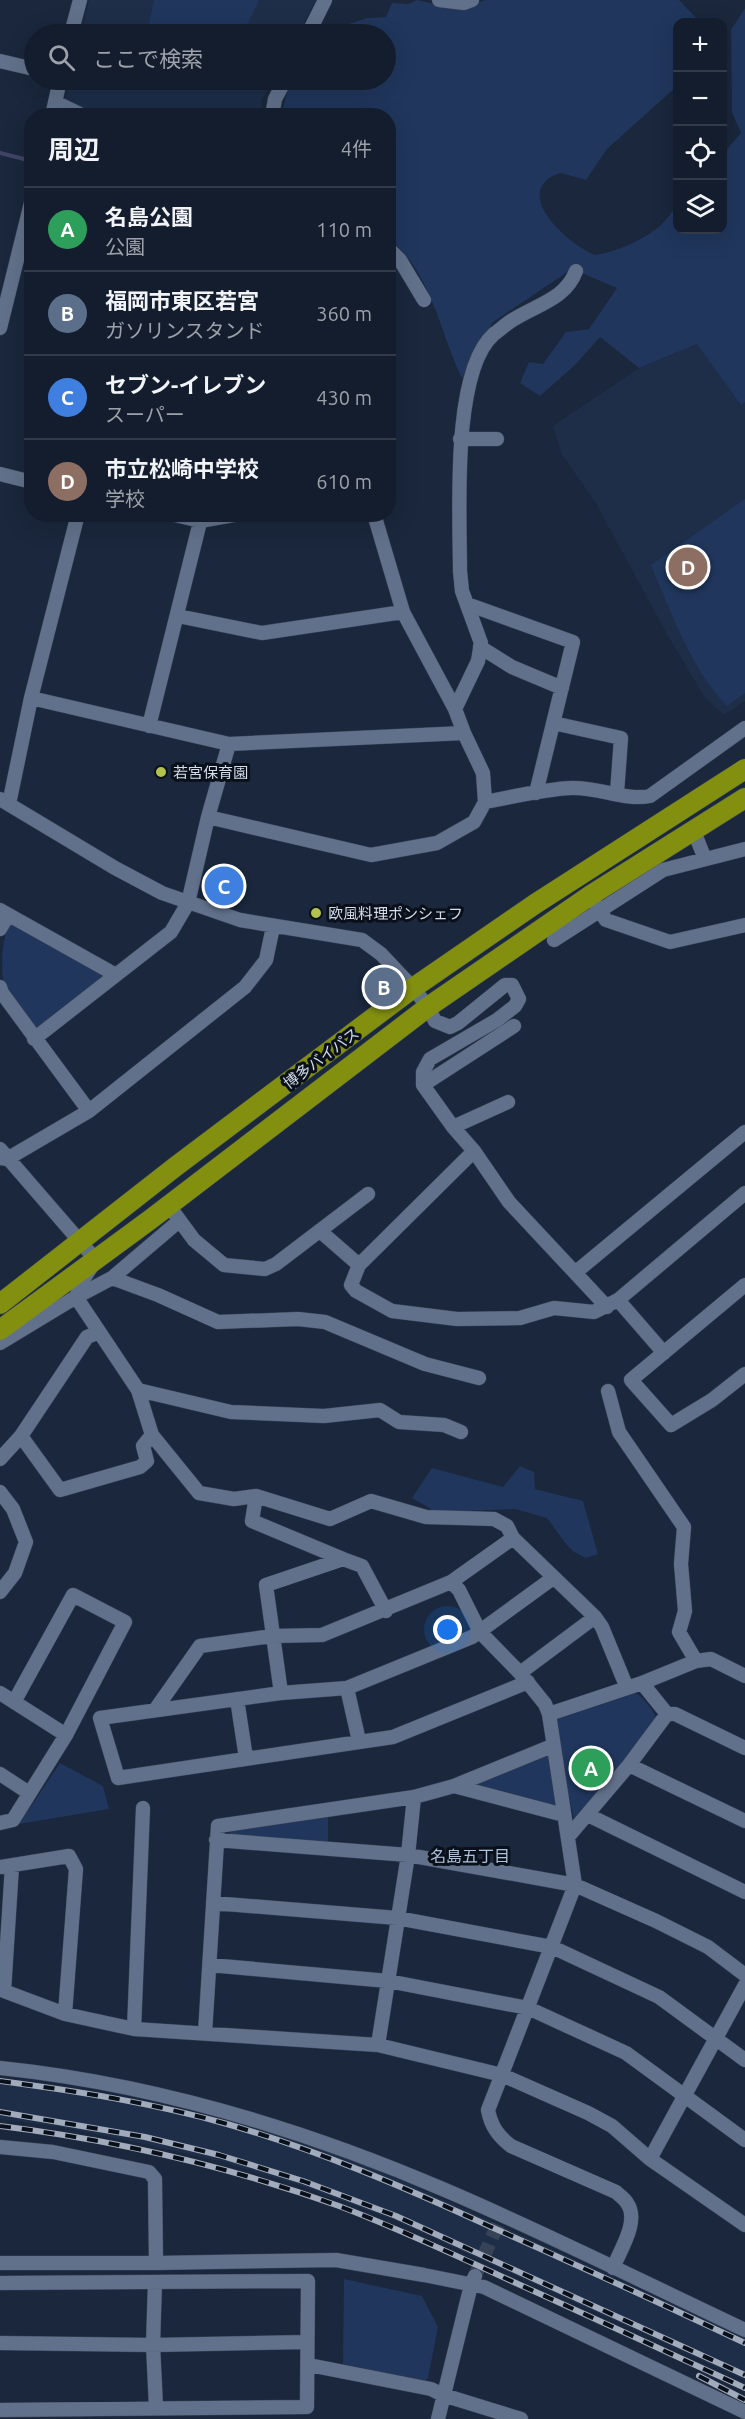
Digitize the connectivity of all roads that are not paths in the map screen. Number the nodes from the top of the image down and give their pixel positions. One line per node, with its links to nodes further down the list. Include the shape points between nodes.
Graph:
1 (80, 0): 5 (street)
2 (325, 0): 6 (street)
3 (439, 0): 4 (street)
4 (472, 0)
5 (74, 24)
6 (313, 24)
7 (0, 61): 8 (street)
8 (24, 67)
9 (58, 90): 11 (street)
10 (280, 90): 12 (street)
11 (53, 108)
12 (274, 108)
13 (24, 231): 17 (street)
14 (396, 256): 16 (street)
15 (576, 271): 18 (street, via 572,283 557,297 491,336 475,362)
16 (424, 300)
17 (0, 328)
18 (460, 439): 19 (street); 25 (street, via 460,571)
19 (497, 439)
20 (0, 474): 21 (street)
21 (24, 480)
22 (76, 522): 30 (street)
23 (200, 522): 27 (street)
24 (376, 522): 26 (street)
25 (466, 604): 28 (street); 29 (street, via 573,642)
26 (403, 612): 27 (street, via 262,633); 31 (street)
27 (178, 616): 33 (street)
28 (480, 648): 29 (street, via 512,667); 31 (street, via 478,661)
29 (562, 688): 32 (street)
30 (31, 698): 33 (street); 41 (street)
31 (455, 709): 35 (street)
32 (554, 723): 38 (street, via 621,738); 39 (street)
33 (149, 726): 36 (street)
34 (745, 728): 38 (street, via 650,796 636,799)
35 (464, 733): 36 (street); 42 (street, via 483,772)
36 (229, 744): 43 (street)
37 (745, 769): 56 (highway, 博多バイパス)
38 (616, 793): 39 (street, via 574,788)
39 (536, 794): 42 (street)
40 (745, 798): 44 (highway, 博多バイパス)
41 (4, 801): 47 (street, via 115,868)
42 (485, 802): 43 (street, via 474,822 437,843 370,855)
43 (208, 817): 47 (street)
44 (693, 829): 46 (street); 48 (highway, 博多バイパス)
45 (745, 849): 46 (street)
46 (705, 859): 48 (street, via 663,870)
47 (188, 903): 51 (street); 54 (street, via 171,932)
48 (596, 903): 50 (street, via 606,920 670,942); 53 (street); 57 (highway, 博多バイパス)
49 (4, 912): 52 (street); 54 (street)
50 (745, 925)
51 (273, 927): 56 (street, via 362,940); 62 (street, via 266,960 246,987)
52 (0, 929)
53 (554, 940)
54 (116, 975): 59 (street)
55 (0, 987): 59 (street)
56 (414, 988): 57 (street); 71 (highway, 博多バイパス)
57 (428, 1007): 60 (street, via 435,1021 450,1027 505,985 512,985 519,999 497,1020 430,1059 423,1072); 69 (highway, 博多バイパス)
58 (514, 1026): 60 (street)
59 (34, 1039): 62 (street)
60 (423, 1085): 63 (street)
61 (508, 1101): 63 (street)
62 (89, 1111): 66 (street)
63 (453, 1127): 65 (street)
64 (745, 1132): 74 (street)
65 (474, 1150): 73 (street); 74 (street, via 509,1202)
66 (2, 1155): 71 (street)
67 (745, 1193): 79 (street)
68 (368, 1194): 70 (street)
69 (174, 1213): 70 (street, via 194,1240 224,1265 265,1269); 72 (highway, 博多バイパス); 75 (street)
70 (320, 1231): 73 (street)
71 (80, 1242): 72 (street); 78 (highway, 博多バイパス)
72 (96, 1260): 77 (street); 80 (highway, 博多バイパス)
73 (359, 1265): 79 (street, via 351,1285 392,1311 468,1319 520,1318 554,1308 594,1312)
74 (576, 1272): 79 (street)
75 (112, 1278): 77 (street); 85 (street, via 218,1322 325,1322 425,1364)
76 (745, 1285): 83 (street)
77 (76, 1297): 81 (street); 82 (street)
78 (0, 1304)
79 (612, 1304): 83 (street)
80 (0, 1330)
81 (99, 1332): 86 (street); 90 (street, via 87,1337)
82 (0, 1344)
83 (664, 1353): 84 (street, via 631,1380 671,1425 712,1401)
84 (745, 1374)
85 (479, 1378)
86 (138, 1390): 88 (street, via 231,1412 324,1416 380,1410 399,1422 444,1425); 89 (street)
87 (608, 1390): 103 (street, via 619,1432 684,1527 681,1564 685,1611 679,1632)
88 (460, 1432)
89 (152, 1435): 90 (street, via 143,1446 147,1461 140,1467 60,1490); 93 (street, via 199,1493 234,1499)
90 (21, 1436): 91 (street)
91 (0, 1460)
92 (0, 1492): 98 (street, via 13,1509 26,1542 15,1574)
93 (256, 1496): 94 (street, via 330,1519 371,1501 426,1517 494,1519 507,1526); 95 (street, via 252,1521)
94 (513, 1538): 96 (street); 97 (street)
95 (344, 1559): 99 (street, via 362,1566); 102 (street, via 266,1585)
96 (553, 1578): 100 (street); 101 (street)
97 (451, 1582): 99 (street); 101 (street)
98 (0, 1592)
99 (386, 1611): 102 (street, via 322,1635)
100 (595, 1617): 105 (street); 108 (street)
101 (480, 1632): 105 (street); 107 (street)
102 (272, 1636): 110 (street); 114 (street, via 200,1646)
103 (696, 1661): 104 (street, via 711,1659); 106 (street)
104 (745, 1676)
105 (524, 1677): 115 (street); 119 (street, via 393,1737)
106 (642, 1683): 108 (street); 116 (street)
107 (347, 1688): 110 (street); 119 (street)
108 (627, 1688): 115 (street)
109 (0, 1693): 112 (street)
110 (281, 1693): 111 (street)
111 (237, 1699): 114 (street); 122 (street)
112 (14, 1702): 113 (street, via 73,1595 125,1622); 118 (street)
113 (82, 1704): 117 (street); 118 (street)
114 (155, 1710): 117 (street)
115 (549, 1714): 120 (street)
116 (667, 1714): 121 (street, via 675,1714); 123 (street)
117 (100, 1718): 122 (street, via 118,1778)
118 (66, 1735): 126 (street)
119 (359, 1741): 122 (street)
120 (552, 1746): 125 (street); 129 (street)
121 (745, 1748)
122 (246, 1758)
123 (629, 1765): 130 (street); 131 (street)
124 (0, 1774): 126 (street)
125 (454, 1786): 127 (street); 129 (street)
126 (30, 1793): 132 (street, via 13,1820)
127 (414, 1797): 134 (street, via 225,1824 218,1826); 135 (street)
128 (142, 1808): 149 (street)
129 (564, 1815): 133 (street)
130 (588, 1815): 133 (street); 138 (street)
131 (745, 1821)
132 (0, 1823)
133 (568, 1837): 137 (street)
134 (216, 1840): 135 (street); 139 (street)
135 (408, 1855): 137 (street); 140 (street)
136 (6, 1867): 146 (street); 148 (street, via 69,1856 76,1869)
137 (575, 1885): 141 (street); 143 (street, via 708,1947)
138 (745, 1892)
139 (213, 1903): 140 (street); 142 (street)
140 (397, 1918): 141 (street); 144 (street)
141 (552, 1947): 147 (street); 151 (street, via 659,1997)
142 (210, 1965): 144 (street); 150 (street)
143 (745, 1975)
144 (388, 1981): 147 (street); 152 (street)
145 (745, 1985): 151 (street)
146 (2, 1989): 148 (street)
147 (528, 2008): 155 (street); 156 (street, via 626,2053)
148 (65, 2014): 149 (street)
149 (134, 2029): 150 (street)
150 (205, 2033): 152 (street)
151 (716, 2037): 153 (street); 156 (street)
152 (378, 2045): 155 (street)
153 (745, 2060)
154 (0, 2068): 163 (street, via 105,2083 192,2101 327,2144 446,2190 500,2220)
155 (502, 2075): 159 (street, via 612,2126); 163 (street, via 488,2110 500,2138 616,2192 628,2203 631,2224)
156 (684, 2095): 157 (street); 159 (street)
157 (745, 2140)
158 (0, 2147): 162 (street, via 53,2152 149,2172 155,2179)
159 (650, 2159): 160 (street)
160 (745, 2225)
161 (0, 2263): 162 (street)
162 (156, 2263): 164 (street, via 336,2260)
163 (613, 2268): 167 (street)
164 (473, 2280): 172 (street); 175 (street)
165 (155, 2282): 166 (street); 168 (street, via 308,2281); 170 (street)
166 (0, 2283)
167 (745, 2330)
168 (307, 2342): 170 (street); 171 (street)
169 (0, 2343): 170 (street)
170 (153, 2345): 173 (street)
171 (309, 2365): 172 (street, via 431,2389); 173 (street, via 307,2407)
172 (443, 2396): 176 (street); 177 (street)
173 (156, 2407): 174 (street)
174 (0, 2409)
175 (745, 2412)
176 (438, 2419)
177 (521, 2419)

